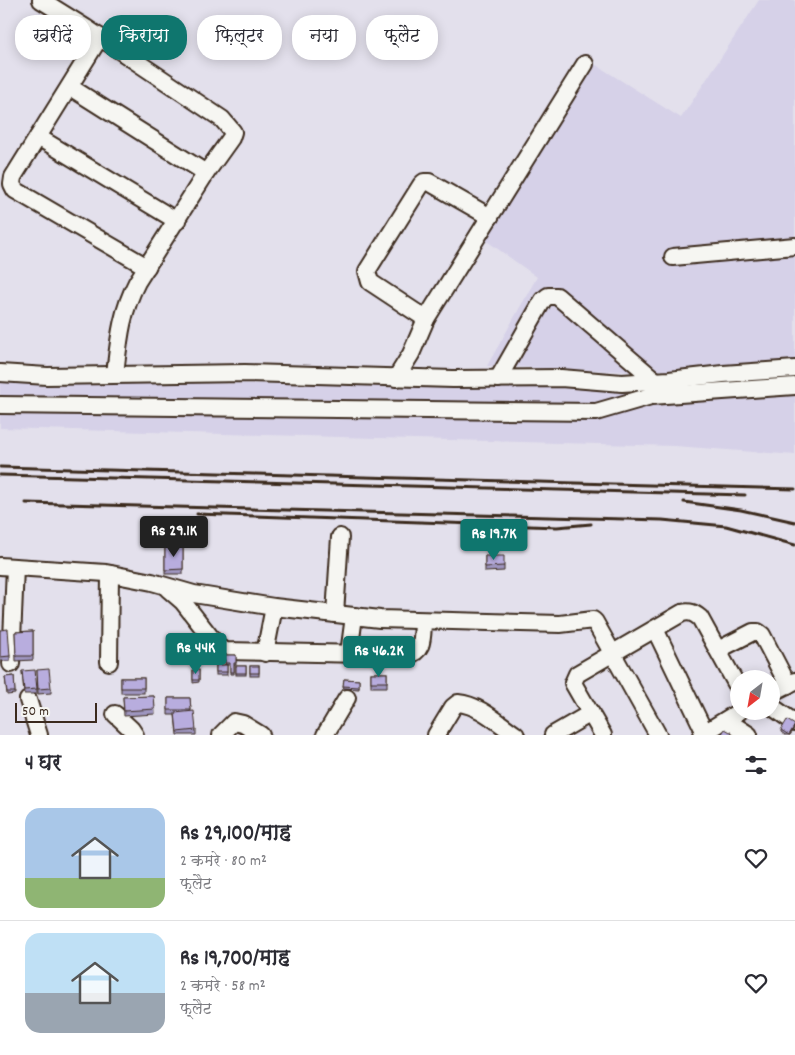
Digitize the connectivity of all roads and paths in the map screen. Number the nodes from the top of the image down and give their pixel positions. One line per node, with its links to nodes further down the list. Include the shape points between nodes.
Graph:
1 (41, 0): 2 (street)
2 (100, 37): 4 (street); 6 (street, via 229,126 233,132 231,138)
3 (584, 64): 7 (street)
4 (70, 87): 5 (street); 6 (street)
5 (38, 137): 8 (street); 11 (street, via 13,177 15,190)
6 (206, 173): 8 (street)
7 (490, 216): 12 (street); 12 (street, via 424,182 367,271 370,282)
8 (177, 221): 11 (street)
9 (795, 246): 10 (street)
10 (673, 257)
11 (147, 267): 15 (street, via 128,299 122,319)
12 (426, 319): 16 (street)
13 (795, 369): 18 (street)
14 (0, 373): 15 (street, via 47,376)
15 (115, 374): 16 (street, via 245,373)
16 (396, 378): 17 (street)
17 (498, 379): 18 (street); 18 (street, via 543,300 557,296)
18 (656, 381)
19 (795, 386): 20 (street, via 651,396 596,412)
20 (0, 405)
21 (340, 537): 26 (street)
22 (7, 566): 23 (street); 35 (street)
23 (110, 574): 24 (street); 34 (street)
24 (165, 586): 25 (street); 31 (street, via 183,602 219,648)
25 (274, 607): 26 (street); 31 (street)
26 (335, 614): 27 (street)
27 (354, 616): 28 (street); 33 (street)
28 (423, 622): 32 (street, via 560,624 592,620); 33 (street, via 420,647 414,654)
29 (654, 629): 30 (street, via 689,612 700,618); 32 (street); 46 (street)
30 (718, 650): 36 (street); 37 (street, via 758,632)
31 (265, 653): 33 (street)
32 (612, 653): 41 (street, via 574,678 573,683); 56 (street)
33 (349, 654)
34 (109, 662)
35 (11, 664)
36 (730, 672)
37 (791, 683)
38 (347, 698): 51 (street)
39 (28, 700): 47 (street)
40 (780, 712): 45 (street)
41 (591, 713): 54 (street); 55 (street)
42 (114, 714): 48 (street)
43 (730, 718): 46 (street)
44 (736, 720): 57 (street)
45 (795, 723)
46 (703, 734)
47 (39, 735)
48 (135, 735)
49 (221, 735): 50 (street, via 234,722)
50 (262, 735)
51 (325, 735)
52 (436, 735): 53 (street, via 454,707 467,704 478,708)
53 (516, 735)
54 (554, 735)
55 (603, 735)
56 (658, 735)
57 (749, 735)

